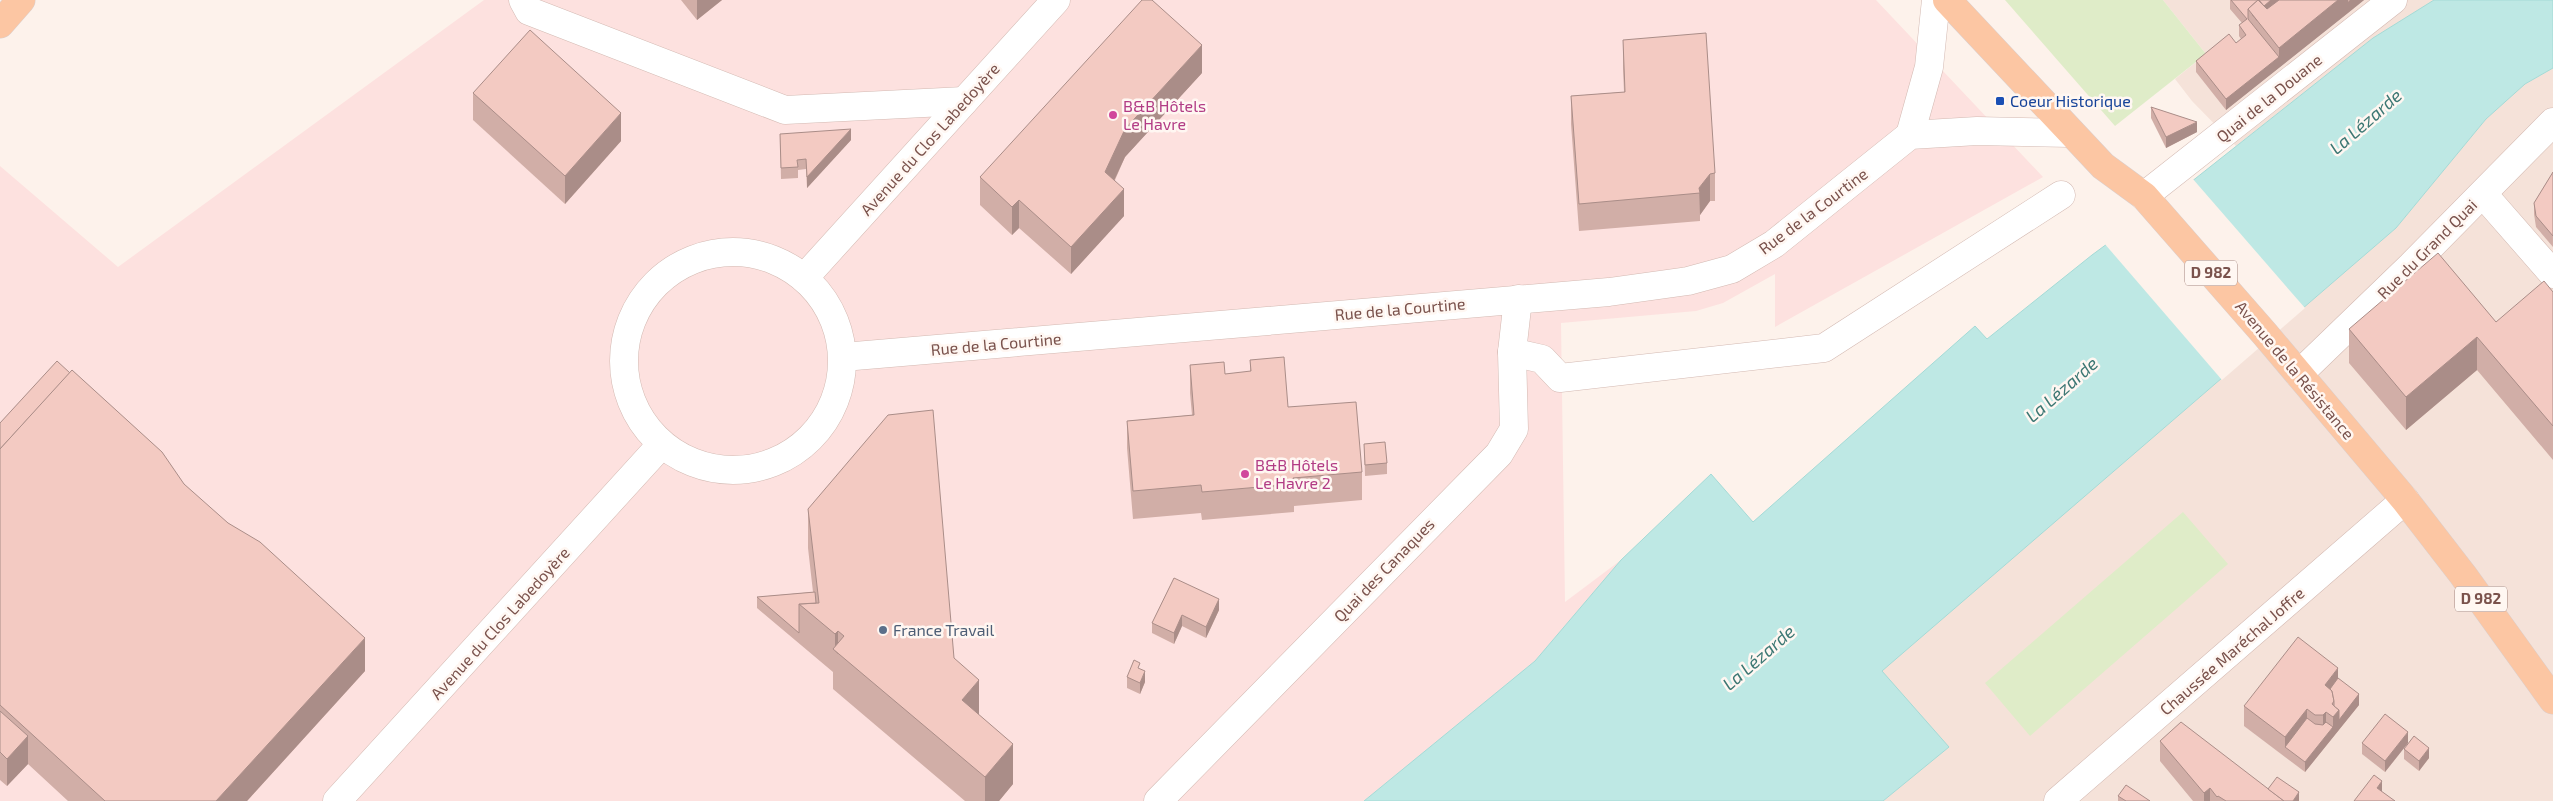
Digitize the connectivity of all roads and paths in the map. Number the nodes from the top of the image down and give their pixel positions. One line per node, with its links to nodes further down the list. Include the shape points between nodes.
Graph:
1 (21, 0): 7 (main road)
2 (523, 0): 8 (street, via 529,11 784,110)
3 (1056, 0): 8 (street, Avenue du Clos Labedoyère)
4 (1936, 0): 11 (street, via 1929,67)
5 (1947, 0): 10 (main road, Avenue de la Résistance / D 982)
6 (2393, 0): 14 (street, Quai de la Douane)
7 (0, 24)
8 (964, 100): 16 (street, Avenue du Clos Labedoyère)
9 (2553, 122): 12 (street, Rue du Grand Quai)
10 (2070, 133): 11 (street, via 1976,131); 14 (main road, Avenue de la Résistance / D 982, via 2103,166)
11 (1910, 135): 17 (street, Rue de la Courtine, via 1774,244 1732,269 1688,281 1626,290)
12 (2483, 194): 15 (street); 20 (street, Rue du Grand Quai)
13 (2061, 195): 18 (street, via 1824,348 1560,378 1542,359)
14 (2144, 196): 20 (main road, Avenue de la Résistance / D 982)
15 (2553, 274)
16 (804, 278): 19 (street, via 827,305 838,330); 21 (street, via 774,259 738,252 701,256 667,273 647,293 629,326 623,364 631,401 640,420)
17 (1518, 298): 18 (street, Quai des Canaques); 19 (street, Rue de la Courtine)
18 (1512, 352): 25 (street, Quai des Canaques, via 1514,429 1499,454)
19 (843, 357): 21 (street, via 840,385 832,408 809,440 778,461 743,471 704,468)
20 (2299, 374): 22 (main road, Avenue de la Résistance / D 982)
21 (661, 445): 24 (street, Avenue du Clos Labedoyère)
22 (2405, 500): 23 (main road, Avenue de la Résistance / D 982); 26 (street, Chaussée Maréchal Joffre)
23 (2553, 700)
24 (337, 801)
25 (1158, 801)
26 (2058, 801)

